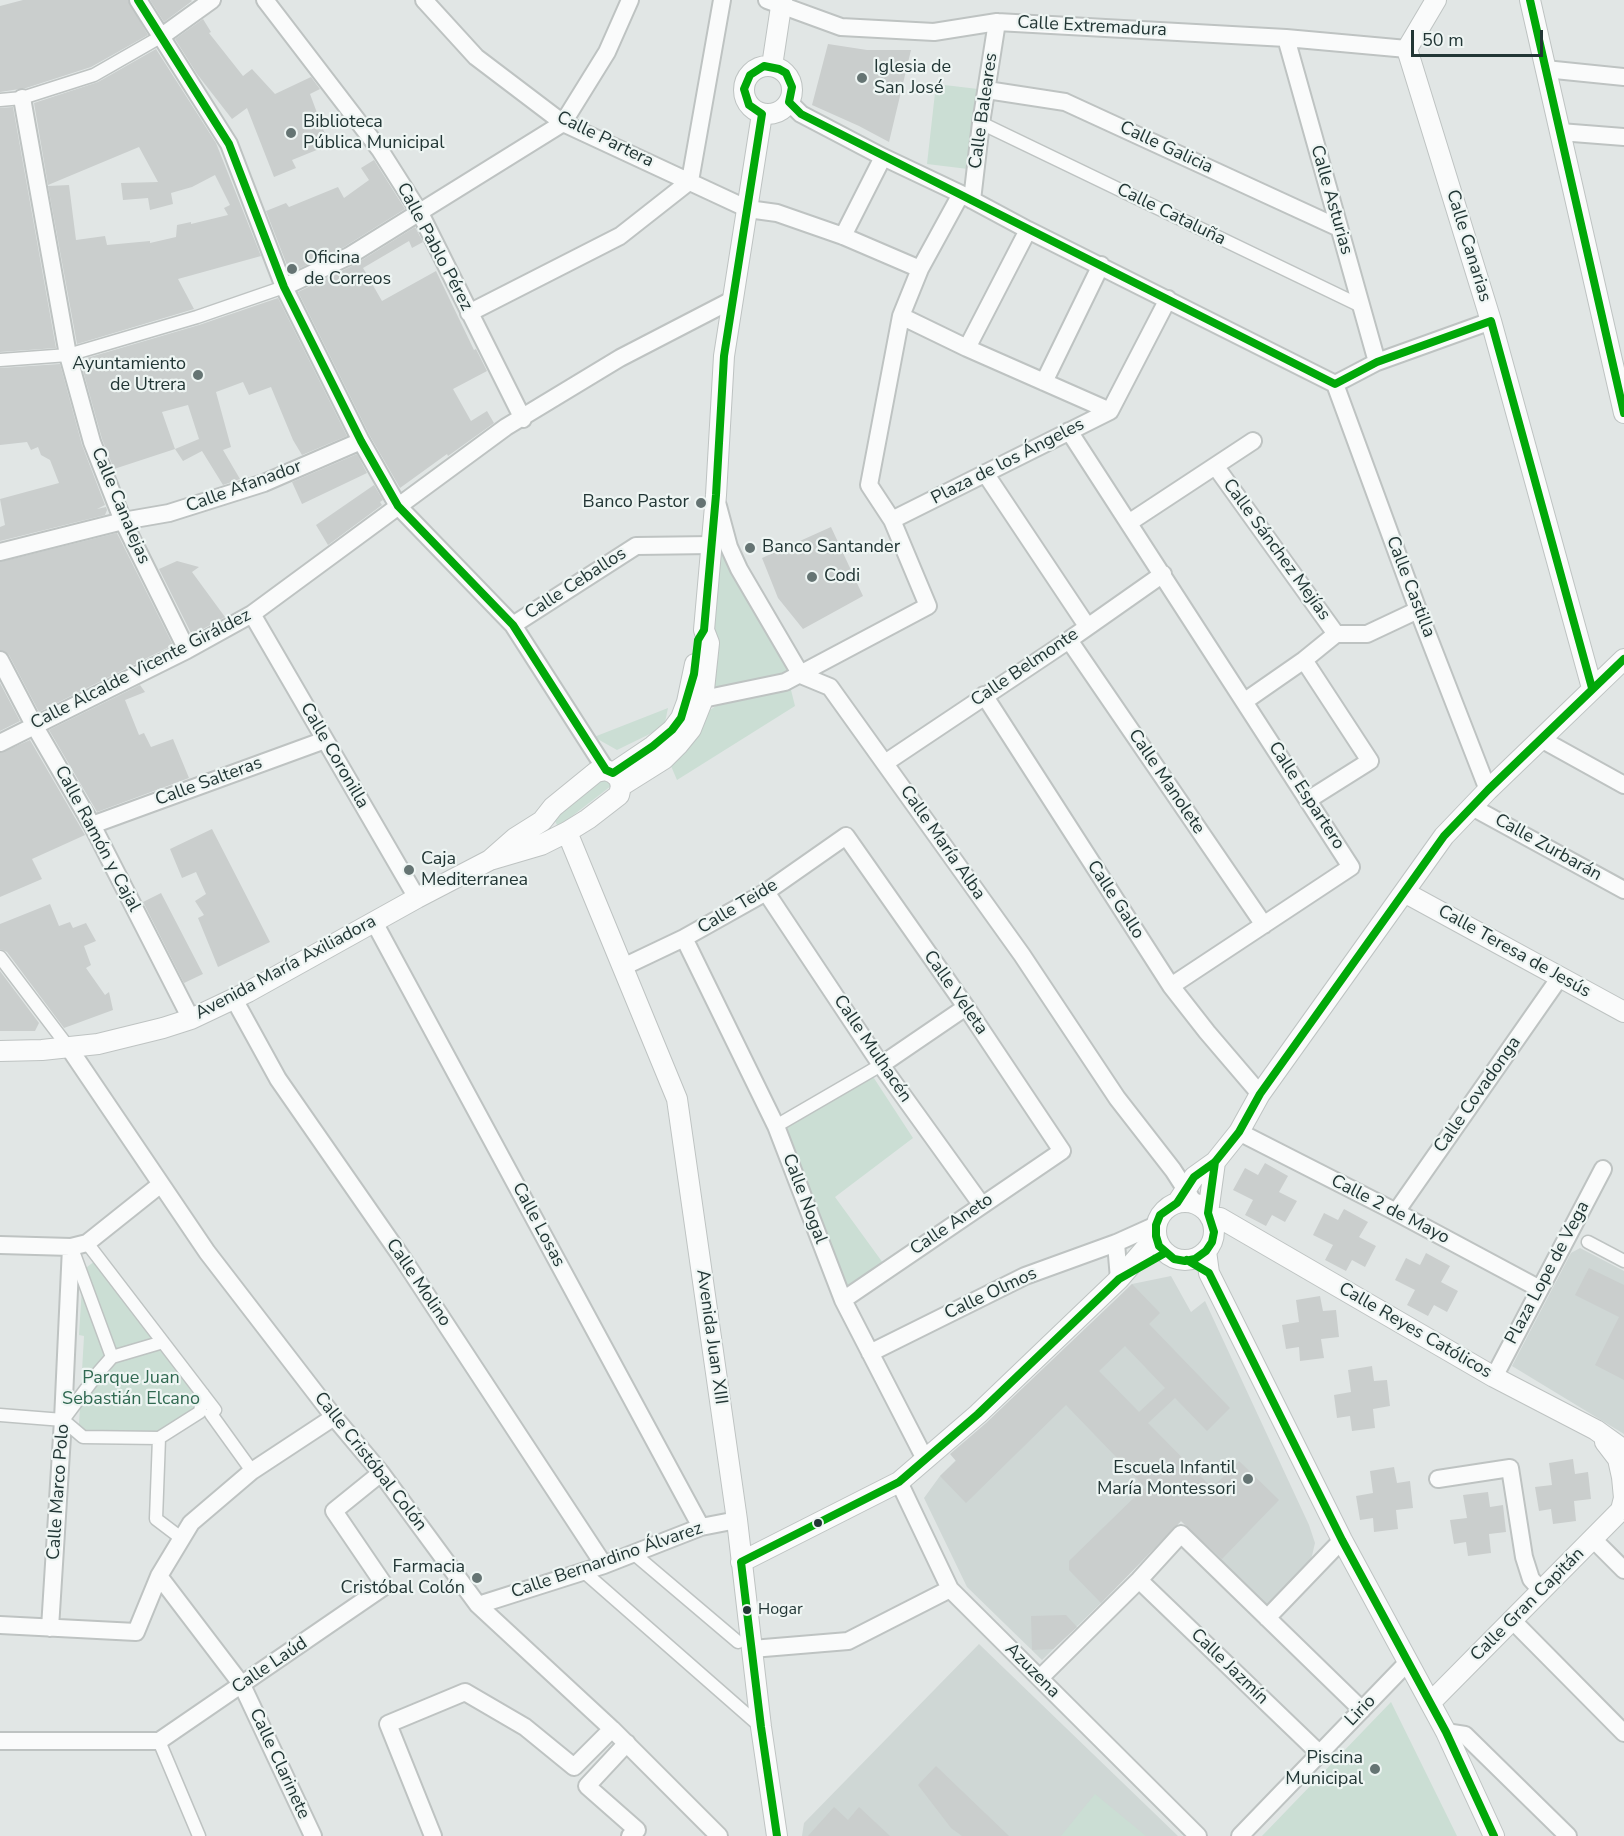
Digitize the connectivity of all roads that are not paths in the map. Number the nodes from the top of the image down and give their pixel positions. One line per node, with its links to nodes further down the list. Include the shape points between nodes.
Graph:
1 (138, 0): 11 (street)
2 (212, 0): 11 (street)
3 (265, 0): 30 (street, Calle Pablo Pérez, via 380,150)
4 (424, 0): 22 (street, Calle Partera, via 476,57)
5 (630, 0): 22 (street, via 607,52)
6 (722, 0): 27 (street)
7 (1437, 0): 13 (street)
8 (1530, 0): 15 (street)
9 (777, 2): 10 (street, Calle Extremadura, via 841,27 934,32); 14 (street)
10 (997, 22): 12 (street, Calle Extremadura); 17 (street, Calle Baleares)
11 (162, 36): 18 (street, via 94,75); 36 (street, via 229,144)
12 (1286, 38): 13 (street, Calle Extremadura); 31 (street, Calle Asturias)
13 (1407, 49): 42 (street, Calle Canarias)
14 (772, 66): 20 (street, via 790,80); 21 (street, via 756,69 746,82 745,98)
15 (1545, 69): 16 (street); 24 (street)
16 (1624, 77)
17 (987, 90): 23 (street, Calle Baleares); 31 (street, Calle Galicia, via 1065,102)
18 (22, 98): 19 (street); 44 (street, Calle Canalejas)
19 (0, 100)
20 (789, 102): 21 (street, via 778,113); 26 (street, via 801,114)
21 (762, 114): 29 (street)
22 (563, 123): 27 (street, Calle Partera); 30 (street)
23 (981, 123): 28 (street, Calle Baleares); 39 (street, Calle Cataluña)
24 (1560, 132): 25 (street); 50 (street)
25 (1624, 137)
26 (883, 157): 28 (street); 33 (street)
27 (690, 181): 29 (street, Calle Partera); 40 (street, via 620,236)
28 (967, 197): 32 (street); 35 (street)
29 (748, 209): 33 (street, Calle Partera, via 777,213); 38 (street)
30 (420, 213): 36 (street, via 349,256); 40 (street, Calle Pablo Pérez)
31 (1339, 228): 39 (street, Calle Asturias)
32 (1028, 230): 34 (street); 43 (street)
33 (843, 236): 35 (street, Calle Partera)
34 (1101, 265): 37 (street); 47 (street)
35 (920, 269): 41 (street)
36 (284, 287): 44 (street); 53 (street)
37 (1168, 299): 48 (street); 49 (street)
38 (732, 300): 51 (street, Calle Alcalde Vicente Giráldez, via 620,358); 57 (street, via 721,383)
39 (1361, 306): 46 (street, Calle Asturias)
40 (469, 313): 51 (street, Calle Pablo Pérez)
41 (901, 316): 43 (street, Plaza de los Ángeles); 59 (street, via 869,485)
42 (1491, 321): 46 (street); 77 (street, Calle Canarias)
43 (968, 348): 47 (street, Plaza de los Ángeles)
44 (68, 356): 45 (street); 60 (street, Calle Canalejas, via 92,442)
45 (0, 360)
46 (1377, 362): 48 (street)
47 (1044, 382): 49 (street, Plaza de los Ángeles)
48 (1335, 384): 65 (street, Calle Castilla)
49 (1110, 411): 52 (street, Plaza de los Ángeles)
50 (1624, 413)
51 (523, 419): 58 (street, Calle Alcalde Vicente Giráldez)
52 (1069, 431): 56 (street, Plaza de los Ángeles); 61 (street, Calle Espartero)
53 (361, 441): 58 (street); 60 (street, Calle Afanador, via 264,483 169,513)
54 (1253, 441): 55 (street)
55 (1216, 466): 61 (street); 70 (street, Calle Sánchez Mejías)
56 (985, 473): 59 (street, Plaza de los Ángeles); 68 (street)
57 (716, 495): 62 (street); 76 (street, via 723,528 739,569)
58 (398, 506): 66 (street, Calle Alcalde Vicente Giráldez); 67 (street)
59 (892, 520): 76 (street, via 928,606)
60 (123, 521): 63 (street, Calle Afanador); 72 (street, Calle Canalejas)
61 (1130, 522): 64 (street, Calle Espartero)
62 (712, 545): 67 (street, Calle Ceballos, via 636,546); 69 (street)
63 (0, 552)
64 (1163, 574): 68 (street, Calle Belmonte); 80 (street, Calle Espartero)
65 (1418, 610): 70 (street, via 1367,634); 88 (street, Calle Castilla)
66 (252, 614): 72 (street, Calle Alcalde Vicente Giráldez); 82 (street, Calle Coronilla)
67 (513, 625): 86 (street)
68 (1088, 626): 71 (street, Calle Belmonte)
69 (704, 630): 79 (street, via 709,643); 86 (street, via 698,640 694,674 681,718 663,739)
70 (1336, 634): 74 (street)
71 (1069, 640): 78 (street, Calle Belmonte); 103 (street, Calle Manolete)
72 (187, 650): 81 (street, Calle Alcalde Vicente Giráldez)
73 (0, 660): 81 (street, Calle Ramón y Cajal)
74 (1304, 660): 80 (street); 89 (street, via 1370,761)
75 (1621, 666): 77 (street)
76 (801, 675): 79 (street, via 786,682); 85 (street, Calle María Alba, via 830,687)
77 (1592, 688): 83 (street)
78 (984, 695): 85 (street, Calle Belmonte); 108 (street, Calle Gallo)
79 (703, 699): 86 (street, via 691,729 664,759)
80 (1245, 701): 89 (street, Calle Espartero)
81 (34, 724): 84 (street, Calle Alcalde Vicente Giráldez); 93 (street, Calle Ramón y Cajal)
82 (325, 740): 93 (street, Calle Salteras); 101 (street, Calle Coronilla)
83 (1541, 740): 87 (street); 88 (street)
84 (0, 743)
85 (885, 763): 126 (street, Calle María Alba)
86 (614, 776): 91 (street, via 620,795); 92 (street, Avenida María Axiliadora, via 596,772)
87 (1624, 785)
88 (1488, 789): 90 (street)
89 (1308, 800): 103 (street, Calle Espartero, via 1351,867)
90 (1472, 807): 98 (street, Calle Zurbarán); 100 (street, via 1444,836)
91 (588, 819): 95 (street); 96 (street, via 578,839)
92 (542, 821): 95 (street, Avenida Juan XIII, via 545,832); 97 (street, Avenida María Axiliadora)
93 (92, 825): 112 (street, Calle Ramón y Cajal)
94 (846, 836): 99 (street, Calle Teide); 110 (street, Calle Veleta)
95 (553, 838): 96 (street, Avenida Juan XIII); 96 (street); 97 (street, Avenida María Axiliadora)
96 (576, 857): 106 (street, Avenida Juan XIII)
97 (490, 860): 101 (street, Avenida María Axiliadora)
98 (1624, 890)
99 (766, 892): 104 (street, Calle Teide); 116 (street, Calle Mulhacén)
100 (1404, 892): 107 (street, Calle Teresa de Jesús); 118 (street)
101 (417, 898): 102 (street, Avenida María Axiliadora)
102 (374, 922): 109 (street, Avenida María Axiliadora); 158 (street, Calle Losas)
103 (1264, 925): 108 (street, Calle Espartero)
104 (684, 939): 106 (street, Calle Teide); 119 (street, Calle Nogal)
105 (0, 957): 113 (street)
106 (623, 967): 157 (street, Avenida Juan XIII, via 677,1099)
107 (1560, 977): 111 (street, Calle Teresa de Jesús); 127 (street, Calle Covadonga)
108 (1171, 986): 118 (street, Calle Gallo)
109 (234, 999): 112 (street, Avenida María Axiliadora); 164 (street, Calle Molino, via 278,1079 403,1259)
110 (966, 1007): 116 (street); 121 (street, Calle Veleta)
111 (1624, 1012)
112 (191, 1019): 114 (street, Avenida María Axiliadora)
113 (67, 1044): 114 (street, Avenida María Axiliadora); 115 (street, Avenida María Axiliadora); 117 (street, Calle Cristóbal Colón)
114 (98, 1044): 117 (street, via 90,1062)
115 (0, 1051)
116 (881, 1065): 119 (street); 125 (street, Calle Mulhacén)
117 (91, 1082): 124 (street, Calle Cristóbal Colón)
118 (1260, 1094): 120 (street)
119 (776, 1126): 140 (street, Calle Nogal)
120 (1239, 1132): 122 (street); 127 (street, Calle 2 de Mayo)
121 (1062, 1151): 125 (street, Calle Aneto)
122 (1215, 1162): 126 (street); 126 (street, via 1194,1177)
123 (1603, 1169): 139 (street, Plaza Lope de Vega)
124 (161, 1184): 133 (street); 147 (street, Calle Cristóbal Colón, via 207,1252)
125 (981, 1204): 140 (street, Calle Aneto)
126 (1195, 1206): 128 (street, Calle Reyes Católicos); 129 (street, via 1167,1208 1160,1215); 134 (street, via 1214,1232)
127 (1396, 1212): 139 (street, Calle 2 de Mayo)
128 (1236, 1228): 134 (street); 144 (street, Calle Reyes Católicos)
129 (1159, 1238): 131 (street, Calle Olmos); 135 (street, via 1174,1259); 138 (street)
130 (1588, 1242): 136 (street)
131 (1116, 1243): 138 (street); 142 (street, Calle Olmos, via 1025,1276)
132 (0, 1245): 133 (street)
133 (79, 1245): 141 (street); 143 (street); 148 (street, Calle Marco Polo)
134 (1209, 1245): 135 (street, via 1195,1259); 137 (street)
135 (1187, 1260): 137 (street)
136 (1624, 1261)
137 (1209, 1273): 161 (street)
138 (1119, 1279): 151 (street, via 978,1414)
139 (1540, 1289): 144 (street, Plaza Lope de Vega)
140 (843, 1300): 142 (street, Calle Nogal)
141 (163, 1342): 143 (street); 145 (street)
142 (870, 1353): 151 (street, Calle Nogal)
143 (112, 1357): 148 (street)
144 (1494, 1377): 150 (street, Calle Reyes Católicos)
145 (202, 1394): 149 (street, via 200,1412); 152 (street, via 215,1410 211,1414)
146 (0, 1415): 148 (street)
147 (334, 1417): 152 (street); 153 (street, Calle Cristóbal Colón)
148 (63, 1420): 149 (street, via 83,1437); 175 (street, Calle Marco Polo)
149 (159, 1438): 159 (street, via 156,1519)
150 (1616, 1449): 156 (street, Calle Reyes Católicos)
151 (925, 1459): 155 (street)
152 (252, 1471): 159 (street, via 190,1523)
153 (381, 1473): 171 (street, Calle Cristóbal Colón); 179 (street, Calle Laúd, via 334,1511 385,1586)
154 (1438, 1479): 170 (street, via 1510,1468 1524,1557 1531,1579)
155 (899, 1482): 163 (street); 169 (street, Azuzena)
156 (1623, 1508): 160 (street, Calle Gran Capitán)
157 (737, 1520): 158 (street, Calle Bernardino Álvarez); 163 (street, Avenida Juan XIII)
158 (701, 1527): 162 (street, Calle Bernardino Álvarez)
159 (181, 1538): 167 (street)
160 (1593, 1539): 165 (street); 170 (street, Calle Gran Capitán)
161 (1342, 1540): 172 (street); 177 (street)
162 (633, 1553): 164 (street, Calle Bernardino Álvarez); 176 (street)
163 (741, 1562): 176 (street, Avenida Juan XIII)
164 (604, 1565): 166 (street, Calle Bernardino Álvarez)
165 (1624, 1570)
166 (583, 1571): 171 (street, Calle Bernardino Álvarez); 182 (street)
167 (159, 1576): 175 (street, via 136,1632); 179 (street, Calle Clarinete)
168 (1139, 1580): 172 (street, via 1181,1534); 178 (street); 189 (street, Calle Jazmín)
169 (950, 1589): 176 (street, via 848,1641); 178 (street, Azuzena)
170 (1541, 1590): 173 (street, Calle Gran Capitán)
171 (478, 1605): 183 (street, Calle Cristóbal Colón)
172 (1267, 1618): 181 (street)
173 (1513, 1621): 180 (street, Calle Gran Capitán); 185 (street)
174 (0, 1625): 175 (street)
175 (50, 1628)
176 (745, 1645): 182 (street, Avenida Juan XIII)
177 (1407, 1663): 180 (street); 181 (street, Lirio)
178 (1040, 1678): 196 (street, Azuzena)
179 (242, 1685): 187 (street, Calle Laúd); 191 (street, Calle Clarinete)
180 (1431, 1702): 184 (street)
181 (1362, 1710): 189 (street, Lirio)
182 (761, 1727): 195 (street, Avenida Juan XIII)
183 (612, 1729): 188 (street, Calle Cristóbal Colón); 192 (street, via 574,1767 525,1727 465,1692 388,1725)
184 (1446, 1732): 198 (street); 199 (street, via 1465,1734)
185 (1624, 1733)
186 (0, 1741): 187 (street)
187 (159, 1741): 190 (street)
188 (627, 1743): 193 (street, via 587,1786 636,1830); 194 (street, Calle Cristóbal Colón)
189 (1320, 1754): 197 (street, Lirio)
190 (199, 1836)
191 (313, 1836)
192 (433, 1836)
193 (630, 1836)
194 (719, 1836)
195 (777, 1836)
196 (1198, 1836)
197 (1240, 1836)
198 (1494, 1836)
199 (1568, 1836)

